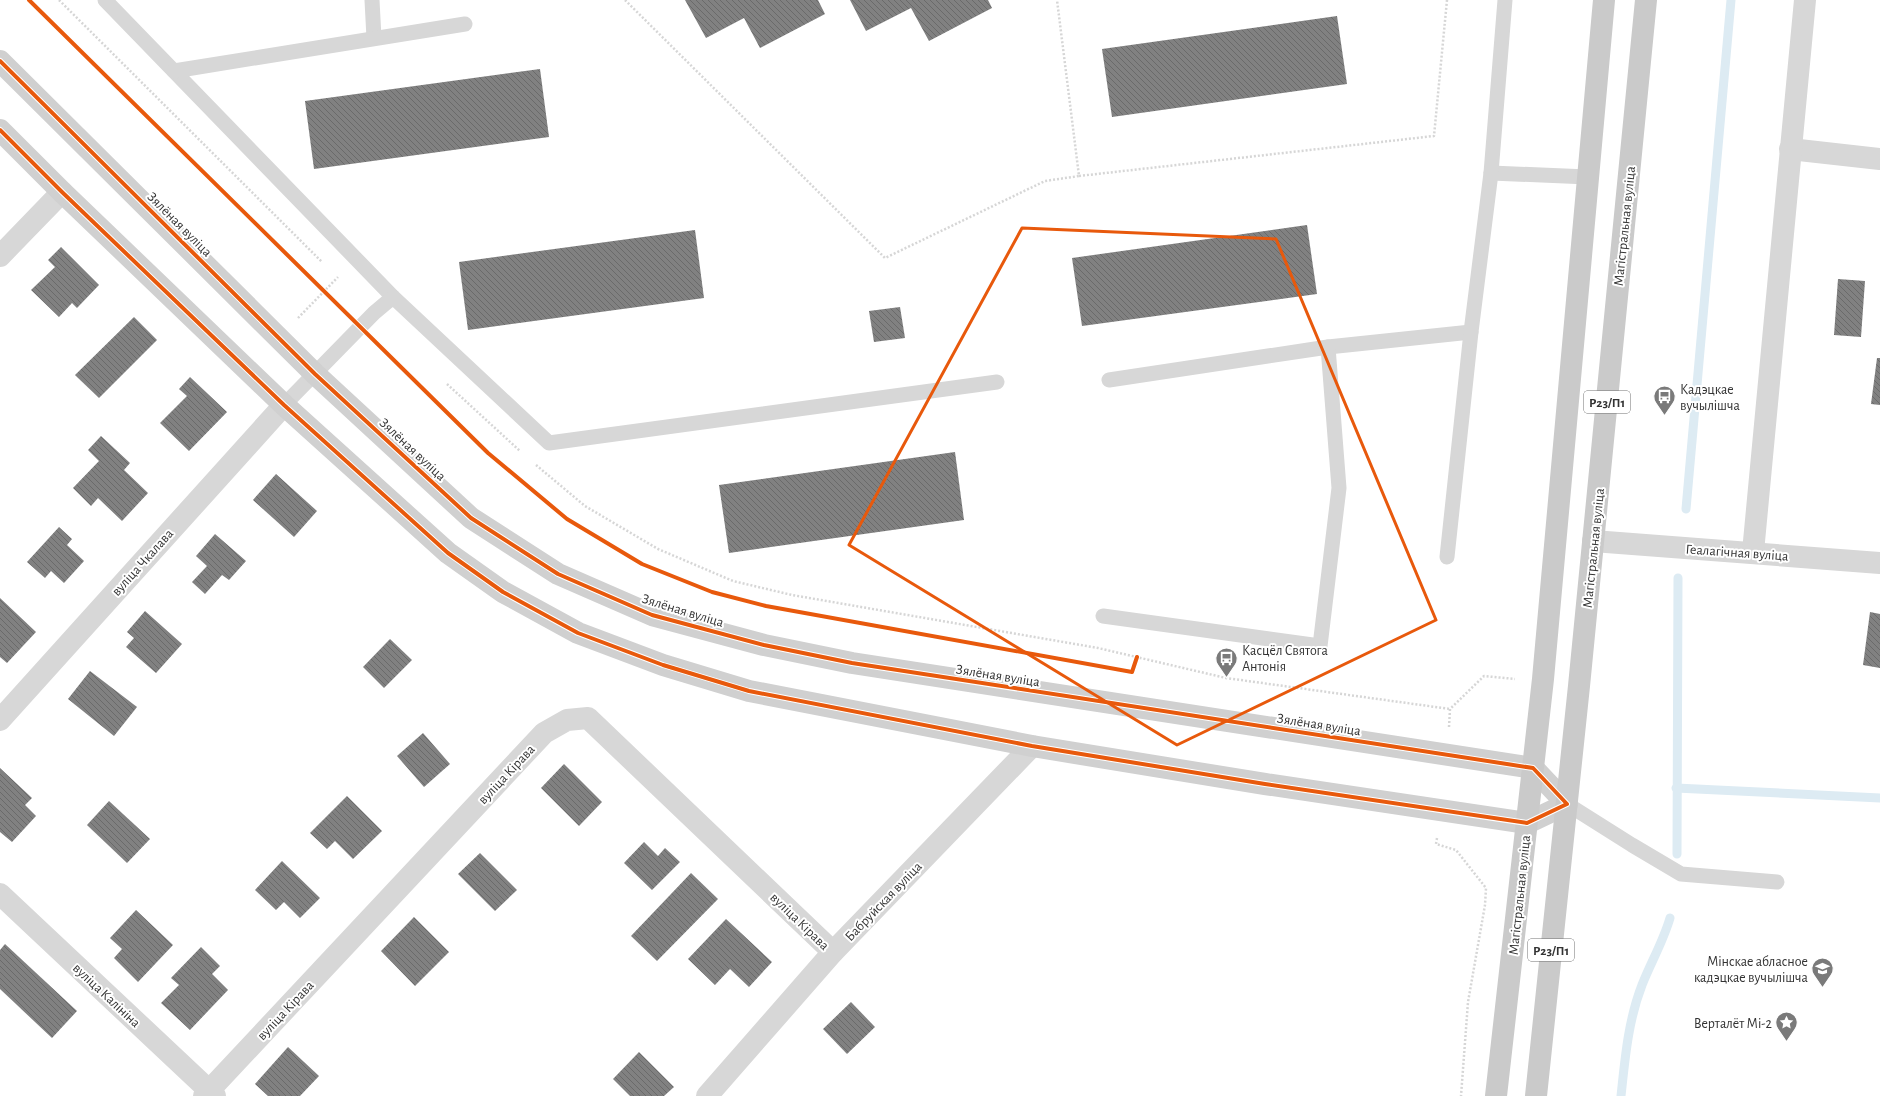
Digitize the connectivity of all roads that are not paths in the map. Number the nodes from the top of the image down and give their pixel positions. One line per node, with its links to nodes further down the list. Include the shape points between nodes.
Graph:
1 (105, 0): 10 (lane)
2 (372, 0): 8 (lane)
3 (1505, 0): 14 (lane)
4 (1604, 0): 15 (main road, Магістральная вуліца / Р23/П1)
5 (1646, 0): 25 (main road, Магістральная вуліца / Р23/П1)
6 (1805, 0): 12 (street)
7 (465, 24): 8 (lane)
8 (374, 38): 10 (lane)
9 (0, 61): 21 (street, Зялёная вуліца)
10 (174, 70): 18 (lane)
11 (0, 130): 16 (street)
12 (1790, 149): 13 (street); 26 (street)
13 (1880, 159)
14 (1491, 174): 15 (lane); 19 (lane)
15 (1588, 177): 32 (main road, Магістральная вуліца / Р23/П1)
16 (62, 192): 17 (street); 24 (street)
17 (0, 256)
18 (394, 297): 21 (lane, via 374,313); 23 (lane, via 549,443)
19 (1471, 332): 20 (lane); 27 (lane)
20 (1328, 347): 22 (lane); 29 (lane, via 1339,488 1320,646)
21 (316, 374): 24 (lane); 32 (street, Зялёная вуліца, via 472,518 558,574 652,615 764,646 852,663)
22 (1109, 380)
23 (996, 382)
24 (284, 405): 30 (street, вуліца Чкалава); 31 (street, via 448,553 503,592 578,633 663,665 749,690)
25 (1593, 541): 26 (street, Геалагічная вуліца); 33 (main road, Магістральная вуліца / Р23/П1)
26 (1753, 552): 28 (street, Геалагічная вуліца)
27 (1447, 557)
28 (1880, 563)
29 (1103, 616)
30 (0, 720)
31 (1032, 746): 34 (street); 37 (street, Бабруйская вуліца)
32 (1533, 768): 33 (street); 34 (main road, Магістральная вуліца / Р23/П1)
33 (1567, 804): 34 (street); 35 (lane, via 1682,874); 41 (main road, Магістральная вуліца / Р23/П1)
34 (1527, 823): 40 (main road, Магістральная вуліца / Р23/П1)
35 (1776, 882)
36 (0, 894): 38 (street, вуліца Калініна)
37 (833, 952): 38 (street, вуліца Кірава, via 588,718 567,720 544,733); 39 (street, Бабруйская вуліца)
38 (209, 1094)
39 (707, 1096)
40 (1496, 1096)
41 (1536, 1096)

